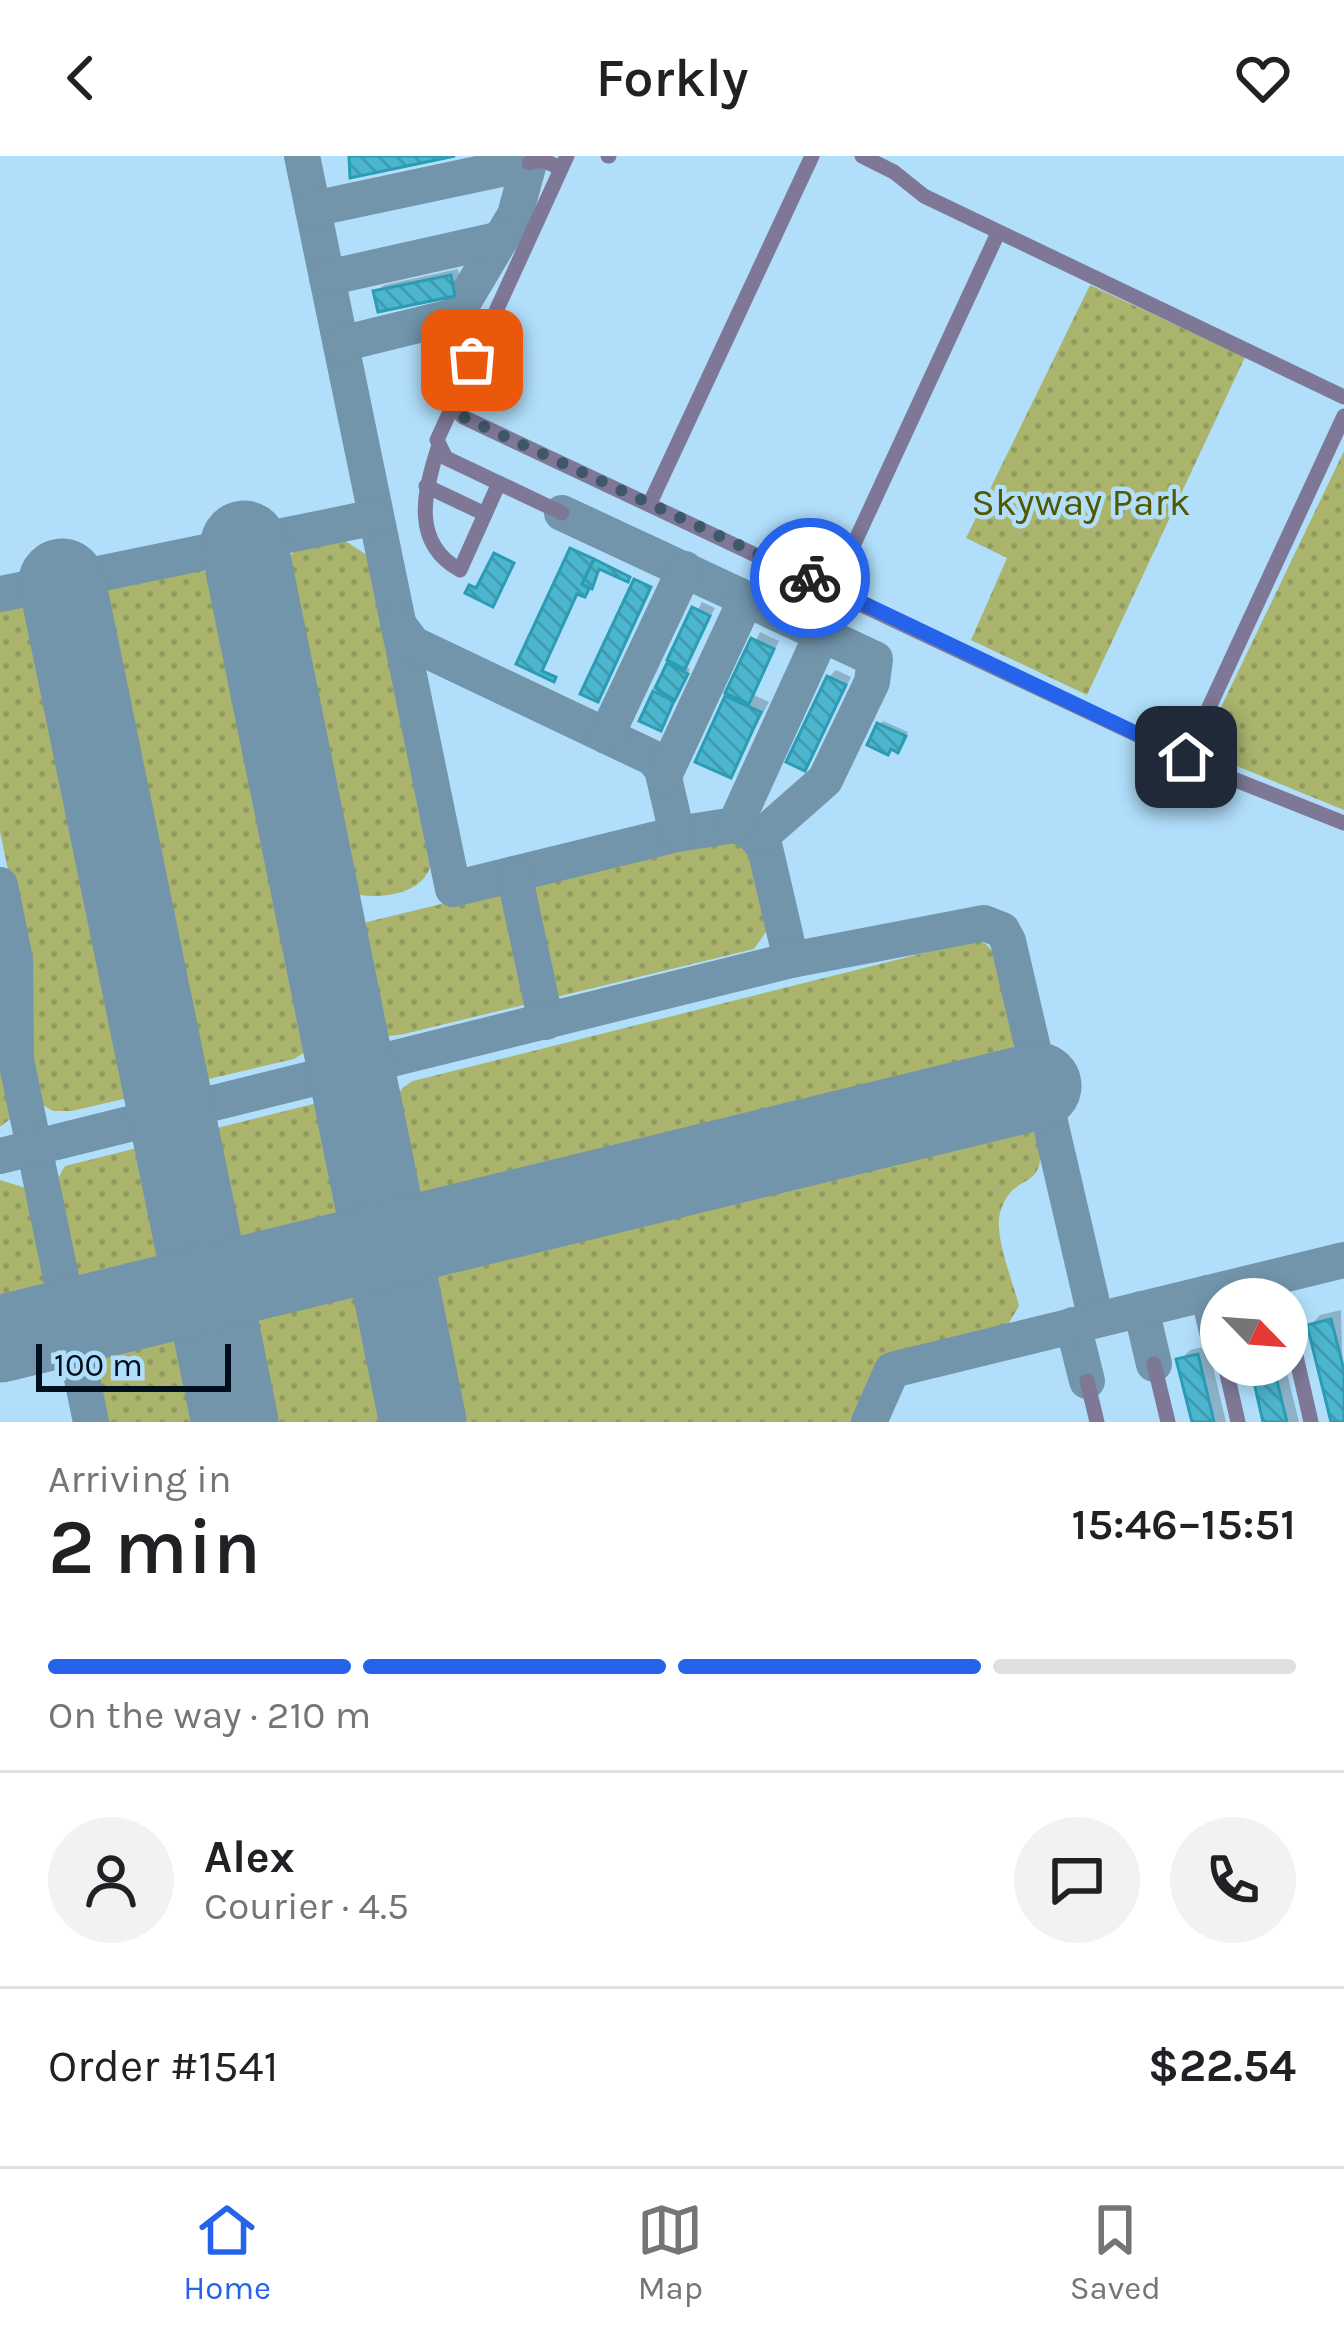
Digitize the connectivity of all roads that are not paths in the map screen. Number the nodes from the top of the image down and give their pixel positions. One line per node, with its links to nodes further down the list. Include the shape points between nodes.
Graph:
1 (812, 156): 12 (street)
2 (862, 156): 5 (street)
3 (538, 160): 4 (street)
4 (564, 162): 7 (street)
5 (998, 233): 6 (street); 15 (street)
6 (1344, 397)
7 (455, 408): 9 (street); 12 (street)
8 (1344, 416): 16 (street)
9 (439, 448): 10 (street); 11 (street)
10 (499, 483): 13 (street); 14 (street)
11 (426, 486): 14 (street); 14 (street, via 421,501 435,551 460,570)
12 (650, 503): 15 (street)
13 (562, 512)
14 (485, 514)
15 (833, 589): 16 (street)
16 (1186, 757): 17 (street)
17 (1344, 823)
18 (1154, 1364): 23 (street)
19 (1087, 1381): 22 (street)
20 (1230, 1386): 24 (street)
21 (1303, 1386): 25 (street)
22 (1097, 1422)
23 (1168, 1422)
24 (1238, 1422)
25 (1312, 1422)

